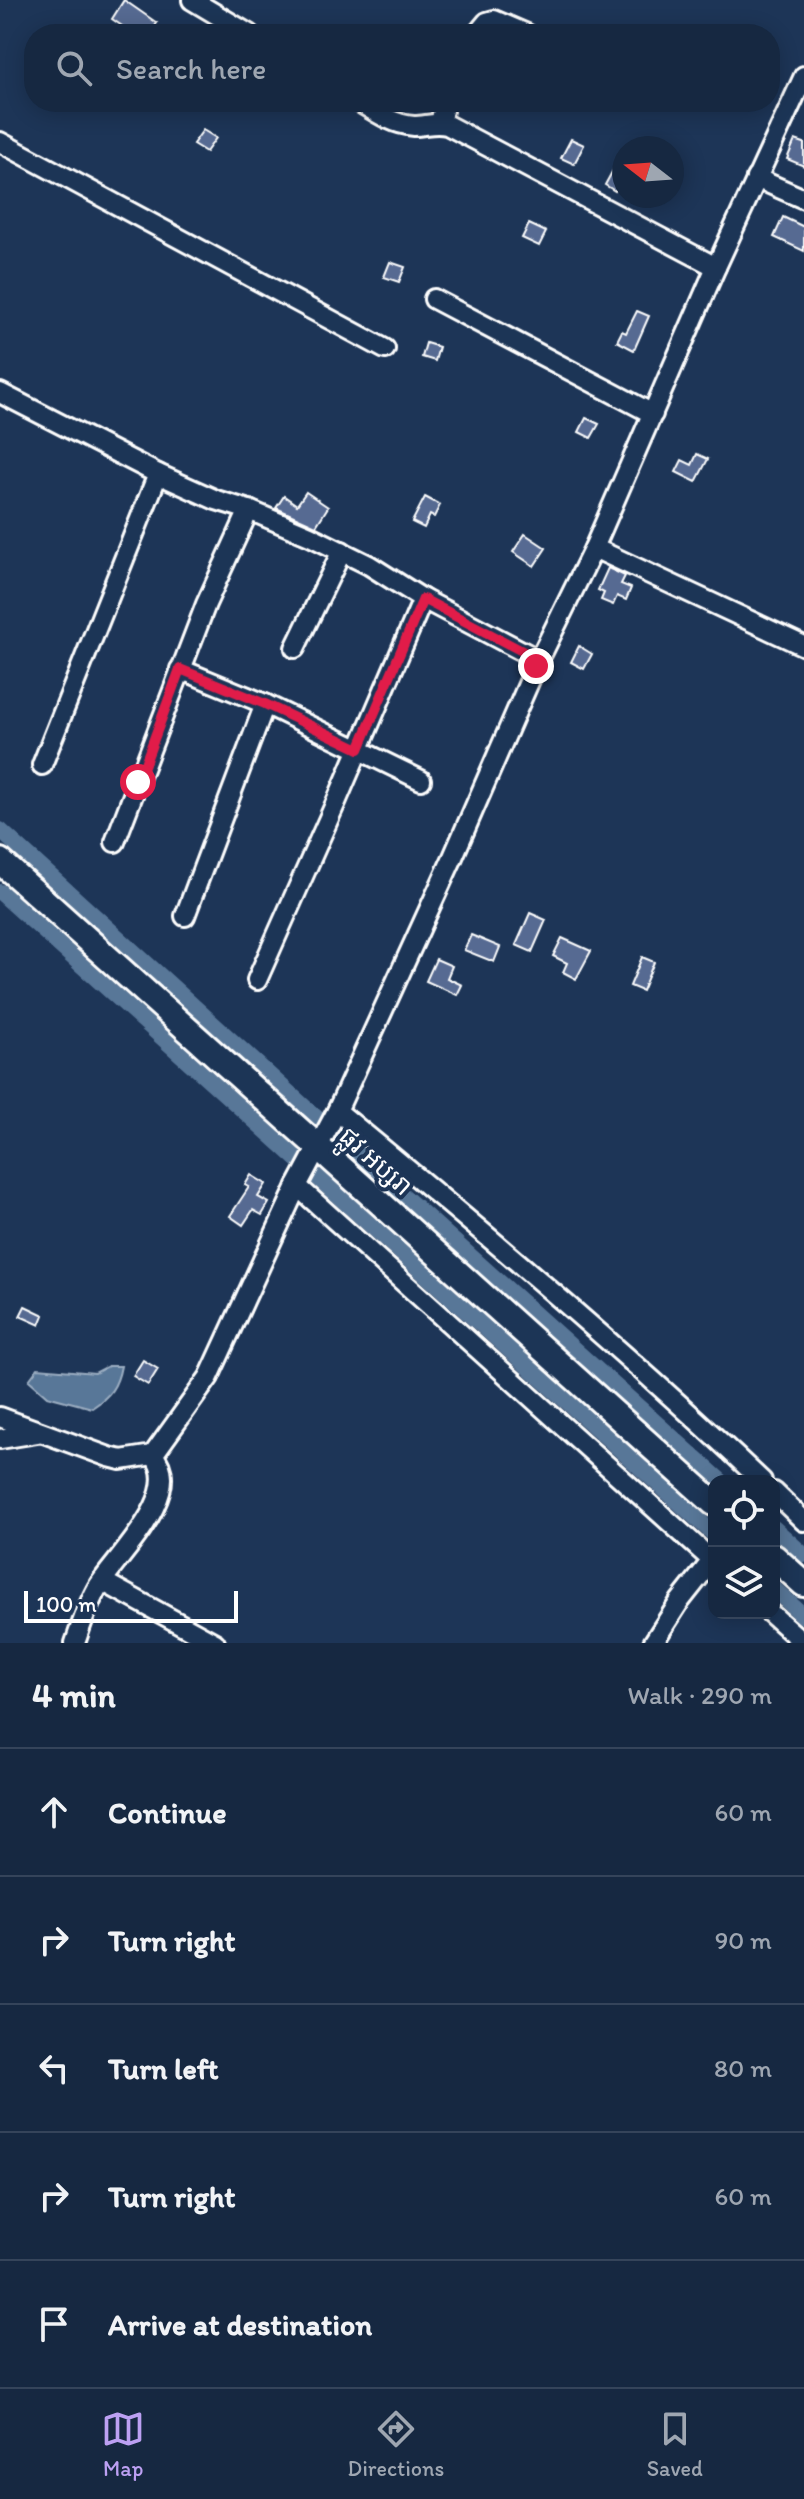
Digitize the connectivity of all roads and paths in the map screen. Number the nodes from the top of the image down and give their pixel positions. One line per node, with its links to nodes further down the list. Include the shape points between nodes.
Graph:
1 (202, 3): 2 (street)
2 (234, 24)
3 (485, 24): 4 (street)
4 (503, 24)
5 (804, 76): 10 (street)
6 (378, 112): 8 (street, via 411,126)
7 (443, 112): 8 (street)
8 (440, 123): 12 (street)
9 (0, 142): 14 (street)
10 (756, 178): 11 (street); 12 (street)
11 (804, 199)
12 (716, 267): 16 (street)
13 (434, 299): 16 (street)
14 (385, 349)
15 (0, 393): 17 (street)
16 (653, 414): 19 (street)
17 (158, 474): 18 (street); 28 (street)
18 (249, 510): 20 (street); 25 (street)
19 (594, 548): 22 (street); 24 (street)
20 (342, 551): 21 (street); 23 (street)
21 (423, 599): 24 (street); 27 (street)
22 (804, 646)
23 (295, 648)
24 (539, 660): 34 (street)
25 (180, 669): 26 (street); 30 (street)
26 (265, 704): 27 (street); 32 (street)
27 (359, 749): 29 (street); 33 (street)
28 (42, 765)
29 (421, 780)
30 (115, 842)
31 (0, 861): 35 (street, ផ្លូវ អប្សរា)
32 (185, 916)
33 (257, 980)
34 (337, 1111): 35 (street); 41 (street, via 473,1222)
35 (319, 1147): 36 (street); 42 (street, ផ្លូវ អប្សរា)
36 (297, 1186): 40 (street, via 209,1377); 45 (street)
37 (0, 1417): 38 (street)
38 (40, 1433): 39 (street); 40 (street, via 121,1460)
39 (0, 1439)
40 (153, 1455): 48 (street, via 163,1469 162,1490)
41 (755, 1475)
42 (708, 1498)
43 (780, 1498): 44 (street)
44 (804, 1521)
45 (708, 1556)
46 (780, 1562): 49 (street)
47 (708, 1566): 53 (street)
48 (102, 1581): 51 (street); 52 (street)
49 (804, 1584)
50 (777, 1619): 54 (street)
51 (75, 1643)
52 (215, 1643)
53 (653, 1643)
54 (804, 1643)

